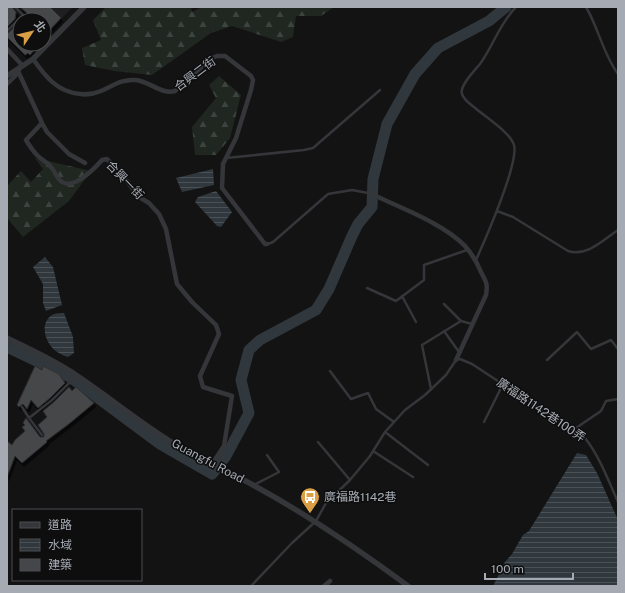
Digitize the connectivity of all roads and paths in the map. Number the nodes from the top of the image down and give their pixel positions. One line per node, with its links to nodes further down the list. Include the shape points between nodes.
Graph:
1 (15, 7): 5 (lane, via 23,15)
2 (84, 7): 7 (street)
3 (516, 7): 18 (lane, via 462,87 461,93 466,101 502,130 514,145)
4 (586, 7): 10 (lane, via 596,23 605,52)
5 (7, 31)
6 (7, 49): 8 (street)
7 (33, 59): 8 (street); 15 (street, 合興二街, via 43,73 62,90 89,95 121,80 144,82 168,93 175,91 210,59 225,56 253,80 236,138)
8 (22, 64): 9 (street); 11 (street)
9 (18, 71): 12 (street); 14 (street)
10 (618, 74)
11 (7, 76)
12 (7, 84)
13 (380, 90): 15 (lane, via 313,148)
14 (42, 123): 16 (street, via 68,154); 52 (street, 合興一街, via 26,140 36,155 52,168 62,182 76,182 94,170 102,160 107,159 139,197 159,214 166,228 177,284 216,325 219,334 200,376 203,387 232,396 224,446)
15 (226, 158): 20 (street, 合興二街, via 223,164 222,188)
16 (85, 163)
17 (376, 196): 20 (lane, via 352,190 328,194 273,242); 21 (street, via 427,220 447,232)
18 (497, 211): 19 (lane, via 513,217 575,253 588,250); 22 (lane)
19 (618, 230)
20 (267, 244)
21 (468, 250): 22 (street); 24 (lane, via 424,265 424,280)
22 (476, 260): 28 (street, via 488,286)
23 (367, 288): 24 (lane, via 396,301)
24 (402, 296): 27 (lane)
25 (444, 304): 26 (lane)
26 (461, 321): 28 (lane); 29 (lane)
27 (416, 322)
28 (473, 324): 33 (street)
29 (444, 332): 33 (lane); 40 (lane, via 422,345)
30 (9, 339): 31 (lane); 37 (street, Guangfu Road, via 52,360)
31 (7, 346)
32 (618, 349): 35 (lane, via 611,340 591,349 577,332)
33 (459, 352): 34 (street)
34 (456, 360): 39 (lane, 廣福路1142巷100弄, via 472,364); 40 (lane)
35 (547, 360)
36 (330, 371): 44 (lane, via 350,399 368,393 376,409)
37 (77, 376): 38 (street); 52 (street, Guangfu Road, via 173,443)
38 (71, 382): 43 (lane)
39 (503, 384): 45 (lane); 46 (lane, 廣福路1142巷100弄)
40 (432, 389): 44 (lane, via 404,410)
41 (618, 399): 46 (lane, via 606,401 601,411)
42 (22, 406): 43 (lane)
43 (29, 418): 48 (lane)
44 (394, 422): 47 (lane)
45 (484, 422)
46 (572, 430): 57 (lane, 廣福路1142巷100弄, via 585,438 592,448)
47 (385, 432): 50 (lane); 53 (lane)
48 (42, 435)
49 (318, 442): 55 (lane)
50 (373, 451): 54 (lane); 55 (lane)
51 (268, 456): 56 (lane, via 279,472)
52 (212, 464): 56 (street, Guangfu Road)
53 (428, 465)
54 (413, 477)
55 (350, 480): 58 (lane, via 326,503)
56 (253, 485): 58 (street, Guangfu Road)
57 (618, 502)
58 (316, 521): 60 (lane); 62 (street, Guangfu Road)
59 (330, 581): 61 (street)
60 (251, 586)
61 (324, 586)
62 (408, 586)

